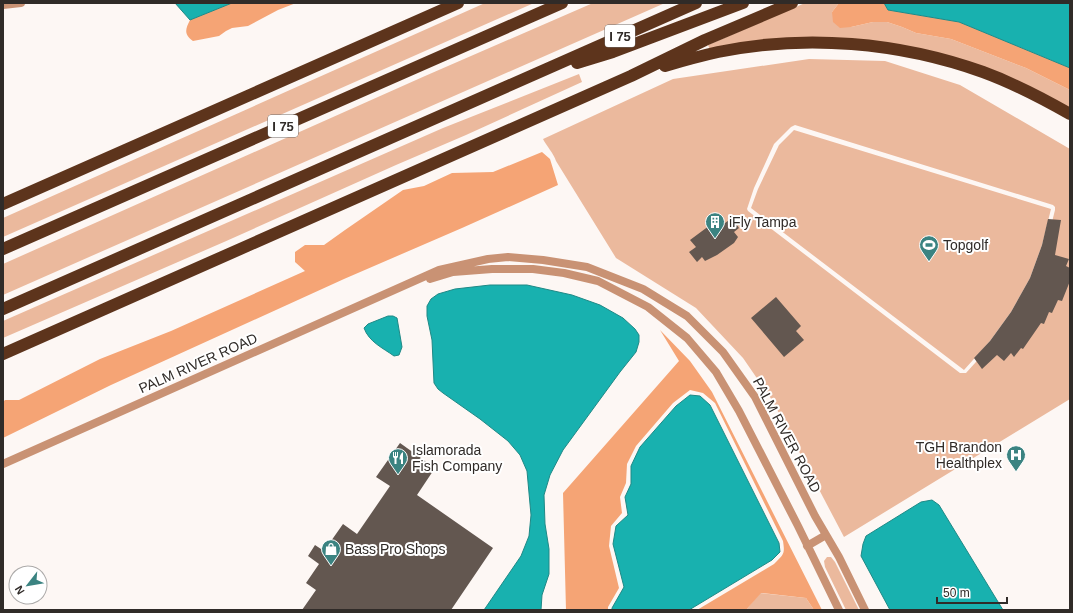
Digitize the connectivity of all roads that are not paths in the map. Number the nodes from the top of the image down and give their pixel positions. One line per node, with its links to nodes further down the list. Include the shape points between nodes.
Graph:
1 (21, 3): 7 (street)
2 (458, 3): 11 (highway)
3 (562, 3): 12 (highway, I 75)
4 (696, 3): 8 (highway, I 75)
5 (743, 3): 8 (highway, via 614,52)
6 (792, 3): 9 (highway, via 705,40)
7 (3, 5)
8 (544, 70): 14 (highway, I 75)
9 (631, 76): 10 (highway, via 703,55 748,47 807,43 868,46 898,49 983,72 1031,92); 15 (highway)
10 (1070, 114)
11 (3, 204)
12 (3, 249)
13 (404, 286): 16 (street, PALM RIVER ROAD); 17 (street, PALM RIVER ROAD, via 439,270 508,257 587,267 643,289 687,316 723,352 755,397); 18 (street, PALM RIVER ROAD, via 453,272 533,269 564,273 598,282 648,307 687,338 716,372 739,411)
14 (3, 309)
15 (3, 354)
16 (3, 464)
17 (826, 535): 18 (street); 20 (street, PALM RIVER ROAD)
18 (807, 546): 19 (street, PALM RIVER ROAD)
19 (839, 610)
20 (865, 610)

